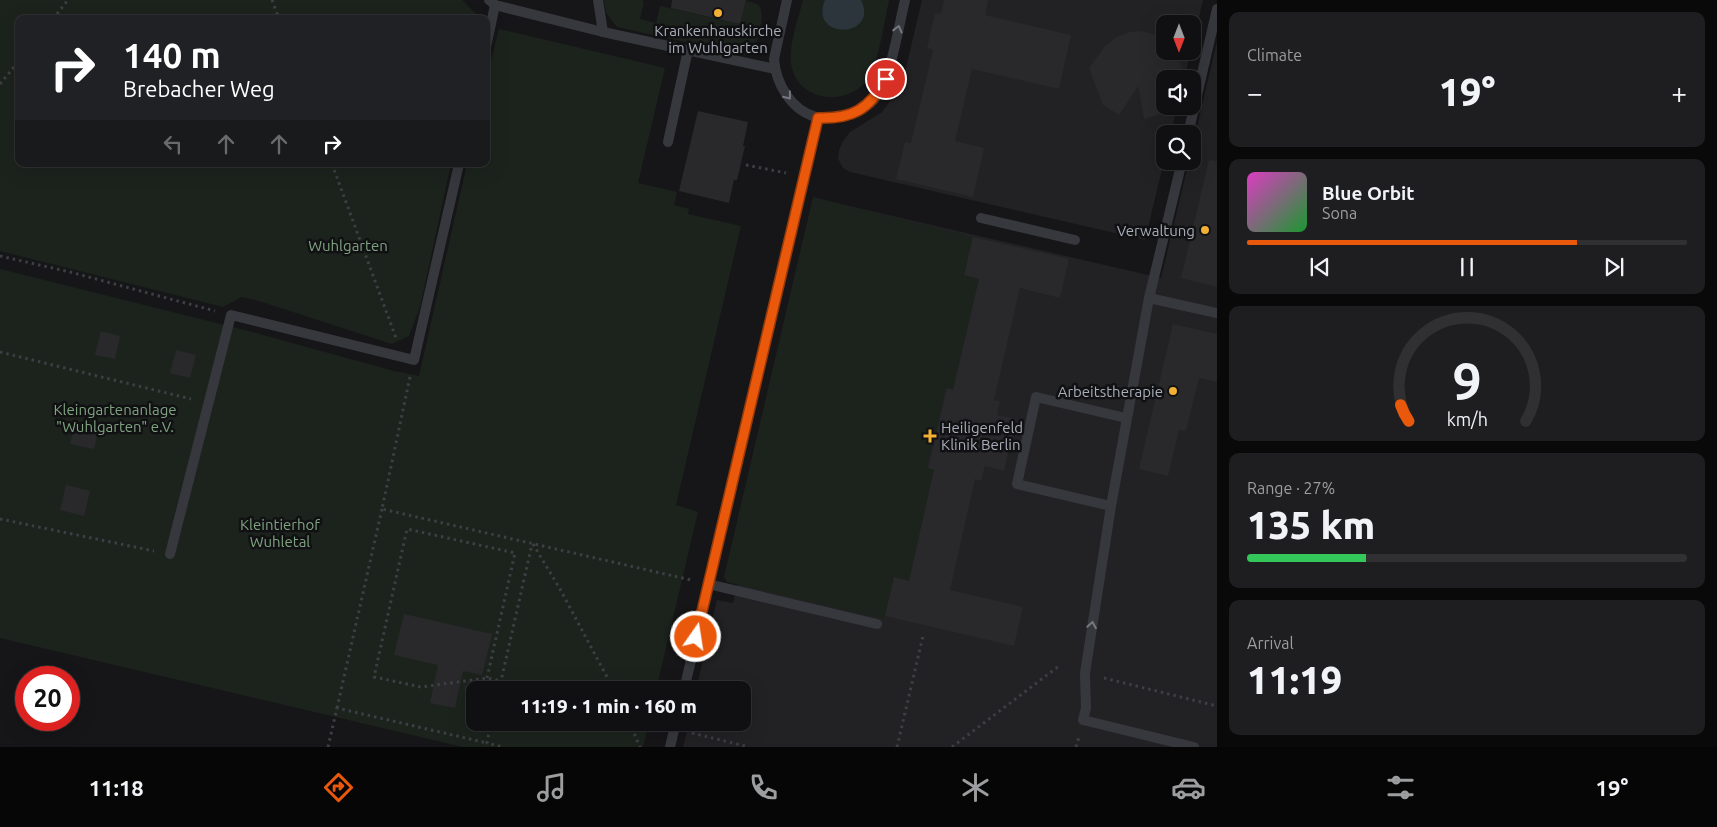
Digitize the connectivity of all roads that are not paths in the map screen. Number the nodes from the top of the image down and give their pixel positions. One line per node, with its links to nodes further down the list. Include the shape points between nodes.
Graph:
1 (598, 0): 7 (lane)
2 (787, 0): 9 (lane, via 774,60)
3 (905, 0): 10 (lane, one-way to 3, via 848,116 864,108 877,95 886,79)
4 (492, 2): 6 (lane); 7 (lane)
5 (1217, 9): 11 (lane)
6 (490, 17)
7 (603, 32): 8 (lane)
8 (688, 50): 9 (lane); 12 (lane)
9 (775, 69): 10 (lane, one-way to 10, via 784,93 797,106)
10 (818, 118): 22 (lane)
11 (1190, 125)
12 (668, 142)
13 (458, 167): 21 (lane, via 414,360 231,315)
14 (1180, 170): 17 (lane)
15 (981, 218): 16 (lane)
16 (1075, 240)
17 (1149, 298): 18 (lane); 19 (lane)
18 (1217, 313)
19 (1126, 418): 20 (lane); 20 (lane, via 1036,397 1017,484)
20 (1111, 506): 27 (lane, one-way to 20, via 1083,720 1085,673)
21 (170, 554)
22 (708, 584): 23 (lane); 24 (lane)
23 (878, 624)
24 (686, 681)
25 (674, 731): 26 (lane)
26 (670, 747)
27 (1194, 747)

